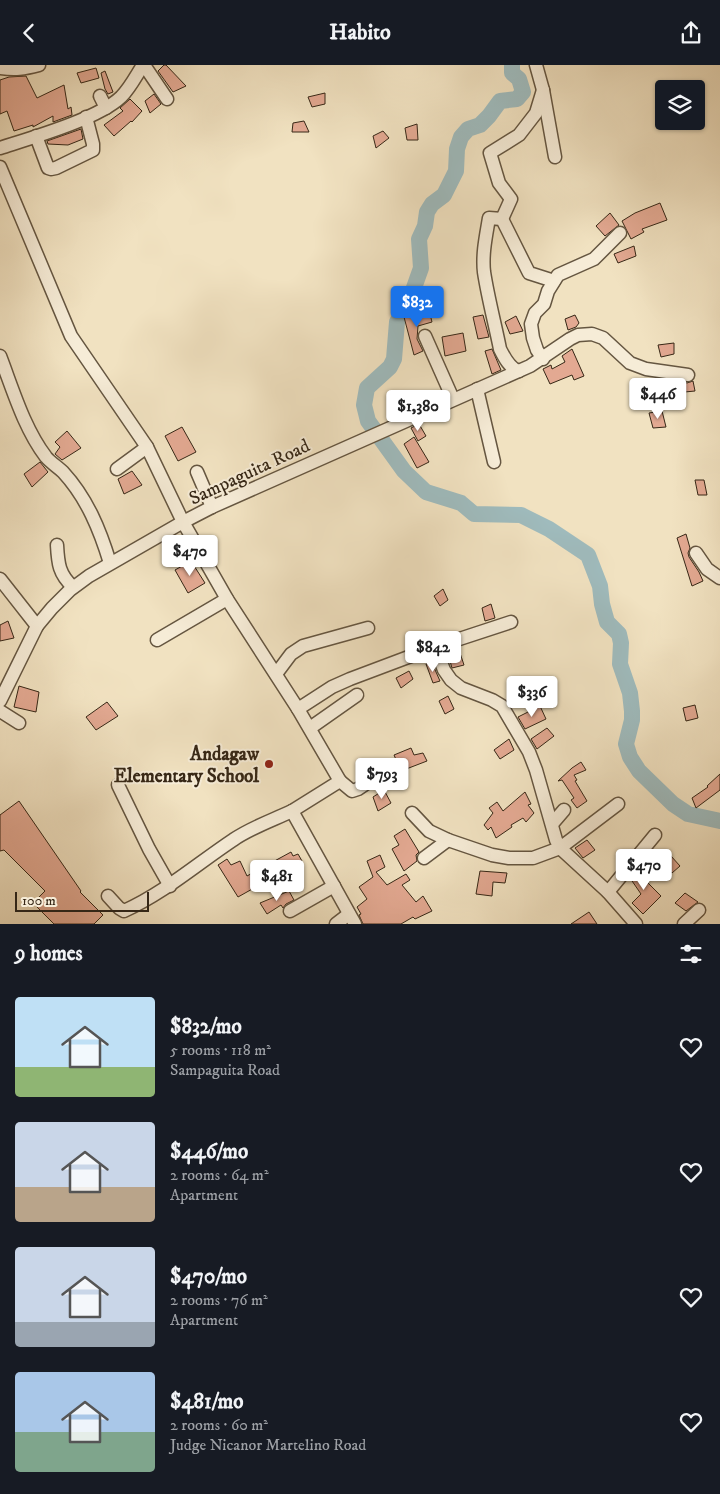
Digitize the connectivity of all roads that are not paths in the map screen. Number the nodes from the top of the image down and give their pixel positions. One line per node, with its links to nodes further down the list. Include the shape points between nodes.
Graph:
1 (38, 65): 4 (street, via 23,70)
2 (143, 65): 7 (street); 8 (street, via 121,97)
3 (536, 65): 5 (street)
4 (0, 68)
5 (542, 90): 12 (street); 14 (street, via 536,113 519,135 490,153 499,183 511,199)
6 (100, 96): 8 (street)
7 (166, 99)
8 (106, 108): 9 (street)
9 (86, 117): 10 (street); 10 (street, via 93,150 56,168 48,168)
10 (36, 136): 11 (street)
11 (0, 148)
12 (555, 157)
13 (0, 167): 24 (street, via 71,336)
14 (502, 219): 16 (street, via 529,273); 20 (street, via 489,218 484,271 500,349 514,370)
15 (620, 233): 16 (street, via 594,259 558,275)
16 (554, 281): 19 (street, via 544,305 535,313 531,324 537,350)
17 (425, 336): 23 (street)
18 (0, 356): 32 (street, via 28,427 47,458 80,493 100,533)
19 (543, 359): 20 (street, Sampaguita Road); 21 (street, Sampaguita Road, via 578,335 592,335 603,338 630,363 646,369)
20 (519, 371): 22 (street, Sampaguita Road)
21 (688, 375)
22 (477, 389): 23 (street, Sampaguita Road); 25 (street)
23 (453, 399): 28 (street, Sampaguita Road)
24 (147, 447): 26 (street); 29 (street)
25 (494, 461)
26 (117, 469)
27 (197, 472): 28 (street)
28 (212, 507): 29 (street, Sampaguita Road)
29 (183, 522): 32 (street, Sampaguita Road); 36 (street)
30 (57, 545): 35 (street, via 60,570)
31 (696, 553): 33 (street)
32 (110, 563): 35 (street, Sampaguita Road)
33 (720, 578)
34 (1, 582): 38 (street)
35 (73, 587): 38 (street, Sampaguita Road)
36 (227, 599): 40 (street); 42 (street)
37 (511, 622): 41 (street)
38 (37, 626): 44 (street, Sampaguita Road)
39 (368, 628): 42 (street, via 303,646 291,654)
40 (157, 639)
41 (435, 647): 45 (street, via 332,687); 56 (street, via 451,680 502,707 536,769)
42 (276, 674): 45 (street)
43 (357, 695): 48 (street)
44 (0, 701)
45 (298, 709): 48 (street)
46 (0, 711): 47 (street)
47 (19, 723)
48 (310, 728): 50 (street)
49 (389, 768): 50 (street, via 352,791)
50 (340, 781): 54 (street)
51 (118, 785): 61 (street, via 148,849)
52 (618, 805): 59 (street)
53 (564, 810): 56 (street)
54 (292, 811): 61 (street, via 235,838); 62 (street)
55 (412, 813): 58 (street, via 429,831)
56 (552, 824): 59 (street)
57 (655, 835): 63 (street)
58 (448, 840): 59 (street, via 508,858 533,857); 60 (street)
59 (560, 848): 63 (street)
60 (424, 858)
61 (170, 886): 64 (street, via 124,911)
62 (334, 886): 66 (street); 67 (street)
63 (608, 892): 69 (street)
64 (108, 896)
65 (699, 910): 70 (street)
66 (290, 911)
67 (352, 919): 68 (street)
68 (336, 924)
69 (636, 924)
70 (684, 924)

